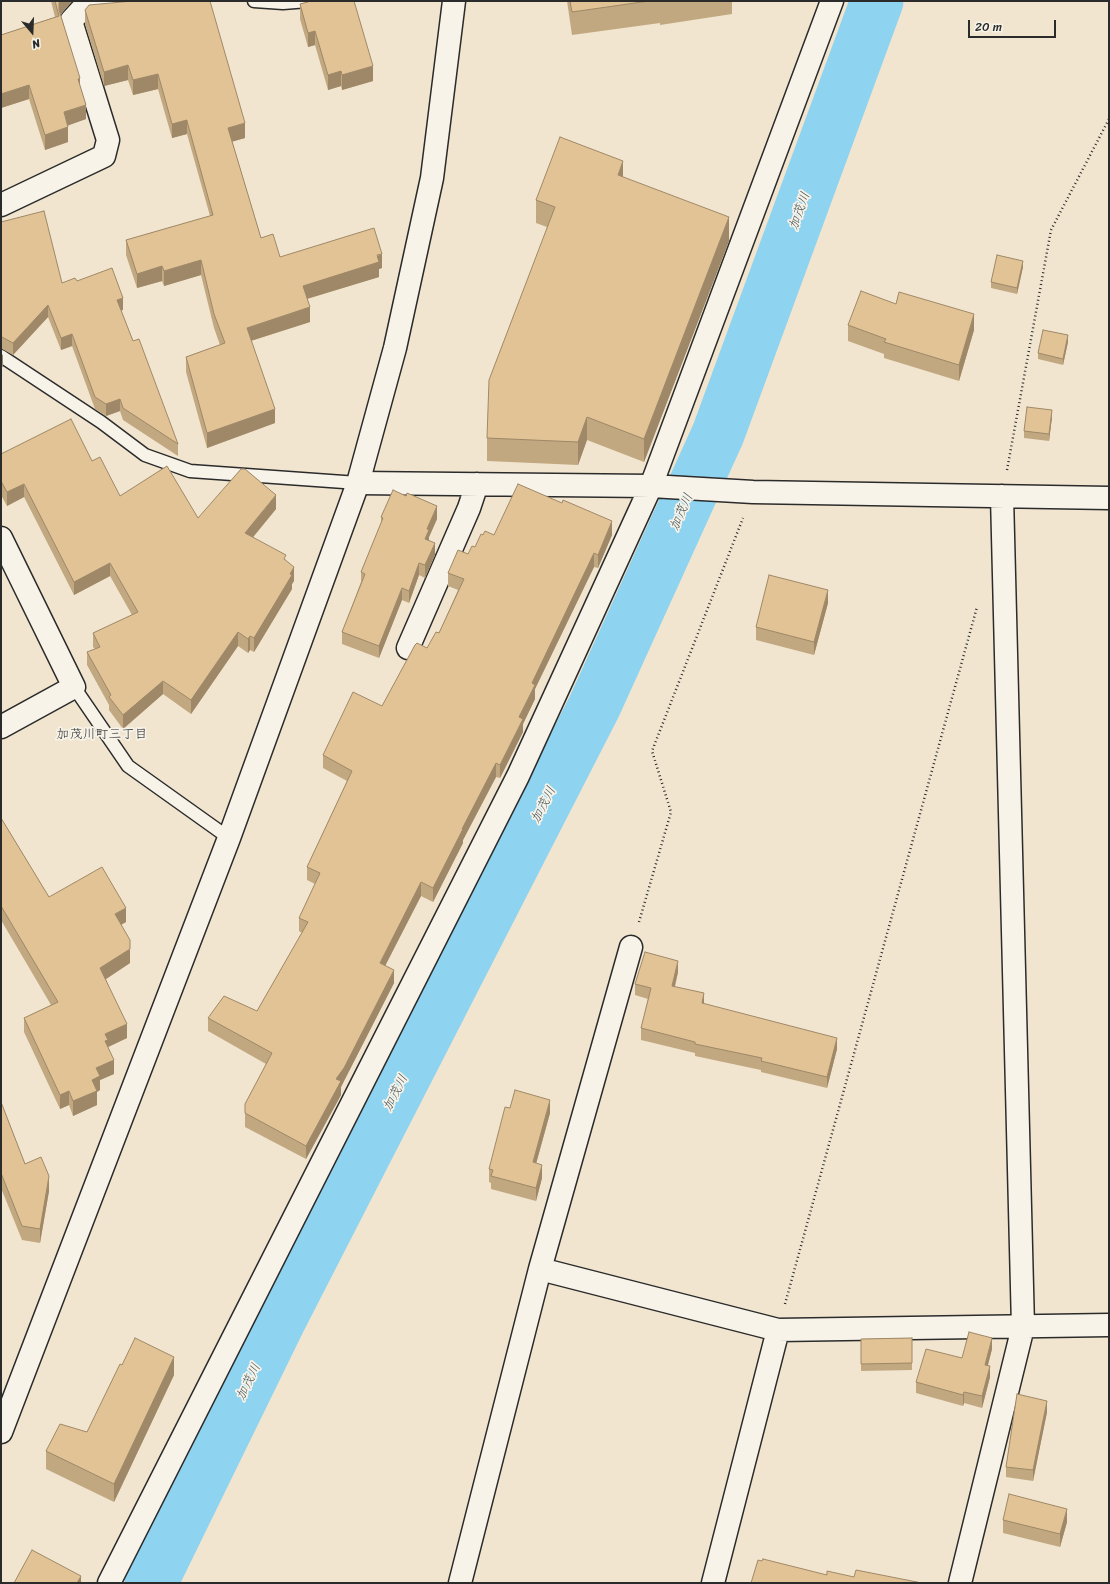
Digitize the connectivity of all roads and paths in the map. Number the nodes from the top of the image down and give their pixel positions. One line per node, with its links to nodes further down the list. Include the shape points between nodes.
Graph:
1 (152, 1): 7 (street, via 83,8 71,21 108,140 104,156)
2 (254, 1): 3 (lane)
3 (308, 1)
4 (454, 1): 9 (street, via 432,178 395,348)
5 (832, 1): 11 (street)
6 (1109, 119): 13 (path, via 1051,230)
7 (1, 205)
8 (1, 356): 9 (lane, via 101,422 145,455 190,471)
9 (358, 483): 10 (street); 20 (street)
10 (477, 484): 11 (street); 17 (street)
11 (651, 486): 12 (street); 27 (street, via 518,776)
12 (753, 492): 13 (street); 21 (path, via 652,751 671,812)
13 (1002, 496): 14 (street); 24 (street)
14 (1109, 498)
15 (1, 538): 18 (street)
16 (977, 606): 25 (path)
17 (408, 648)
18 (74, 686): 19 (street); 20 (lane, via 128,766)
19 (1, 727)
20 (229, 838): 26 (street)
21 (631, 947): 22 (street)
22 (540, 1269): 25 (street); 28 (street)
23 (1109, 1326): 24 (street)
24 (1023, 1327): 25 (street); 30 (street)
25 (778, 1330): 29 (street)
26 (1, 1432)
27 (109, 1583)
28 (460, 1583)
29 (713, 1583)
30 (960, 1583)

